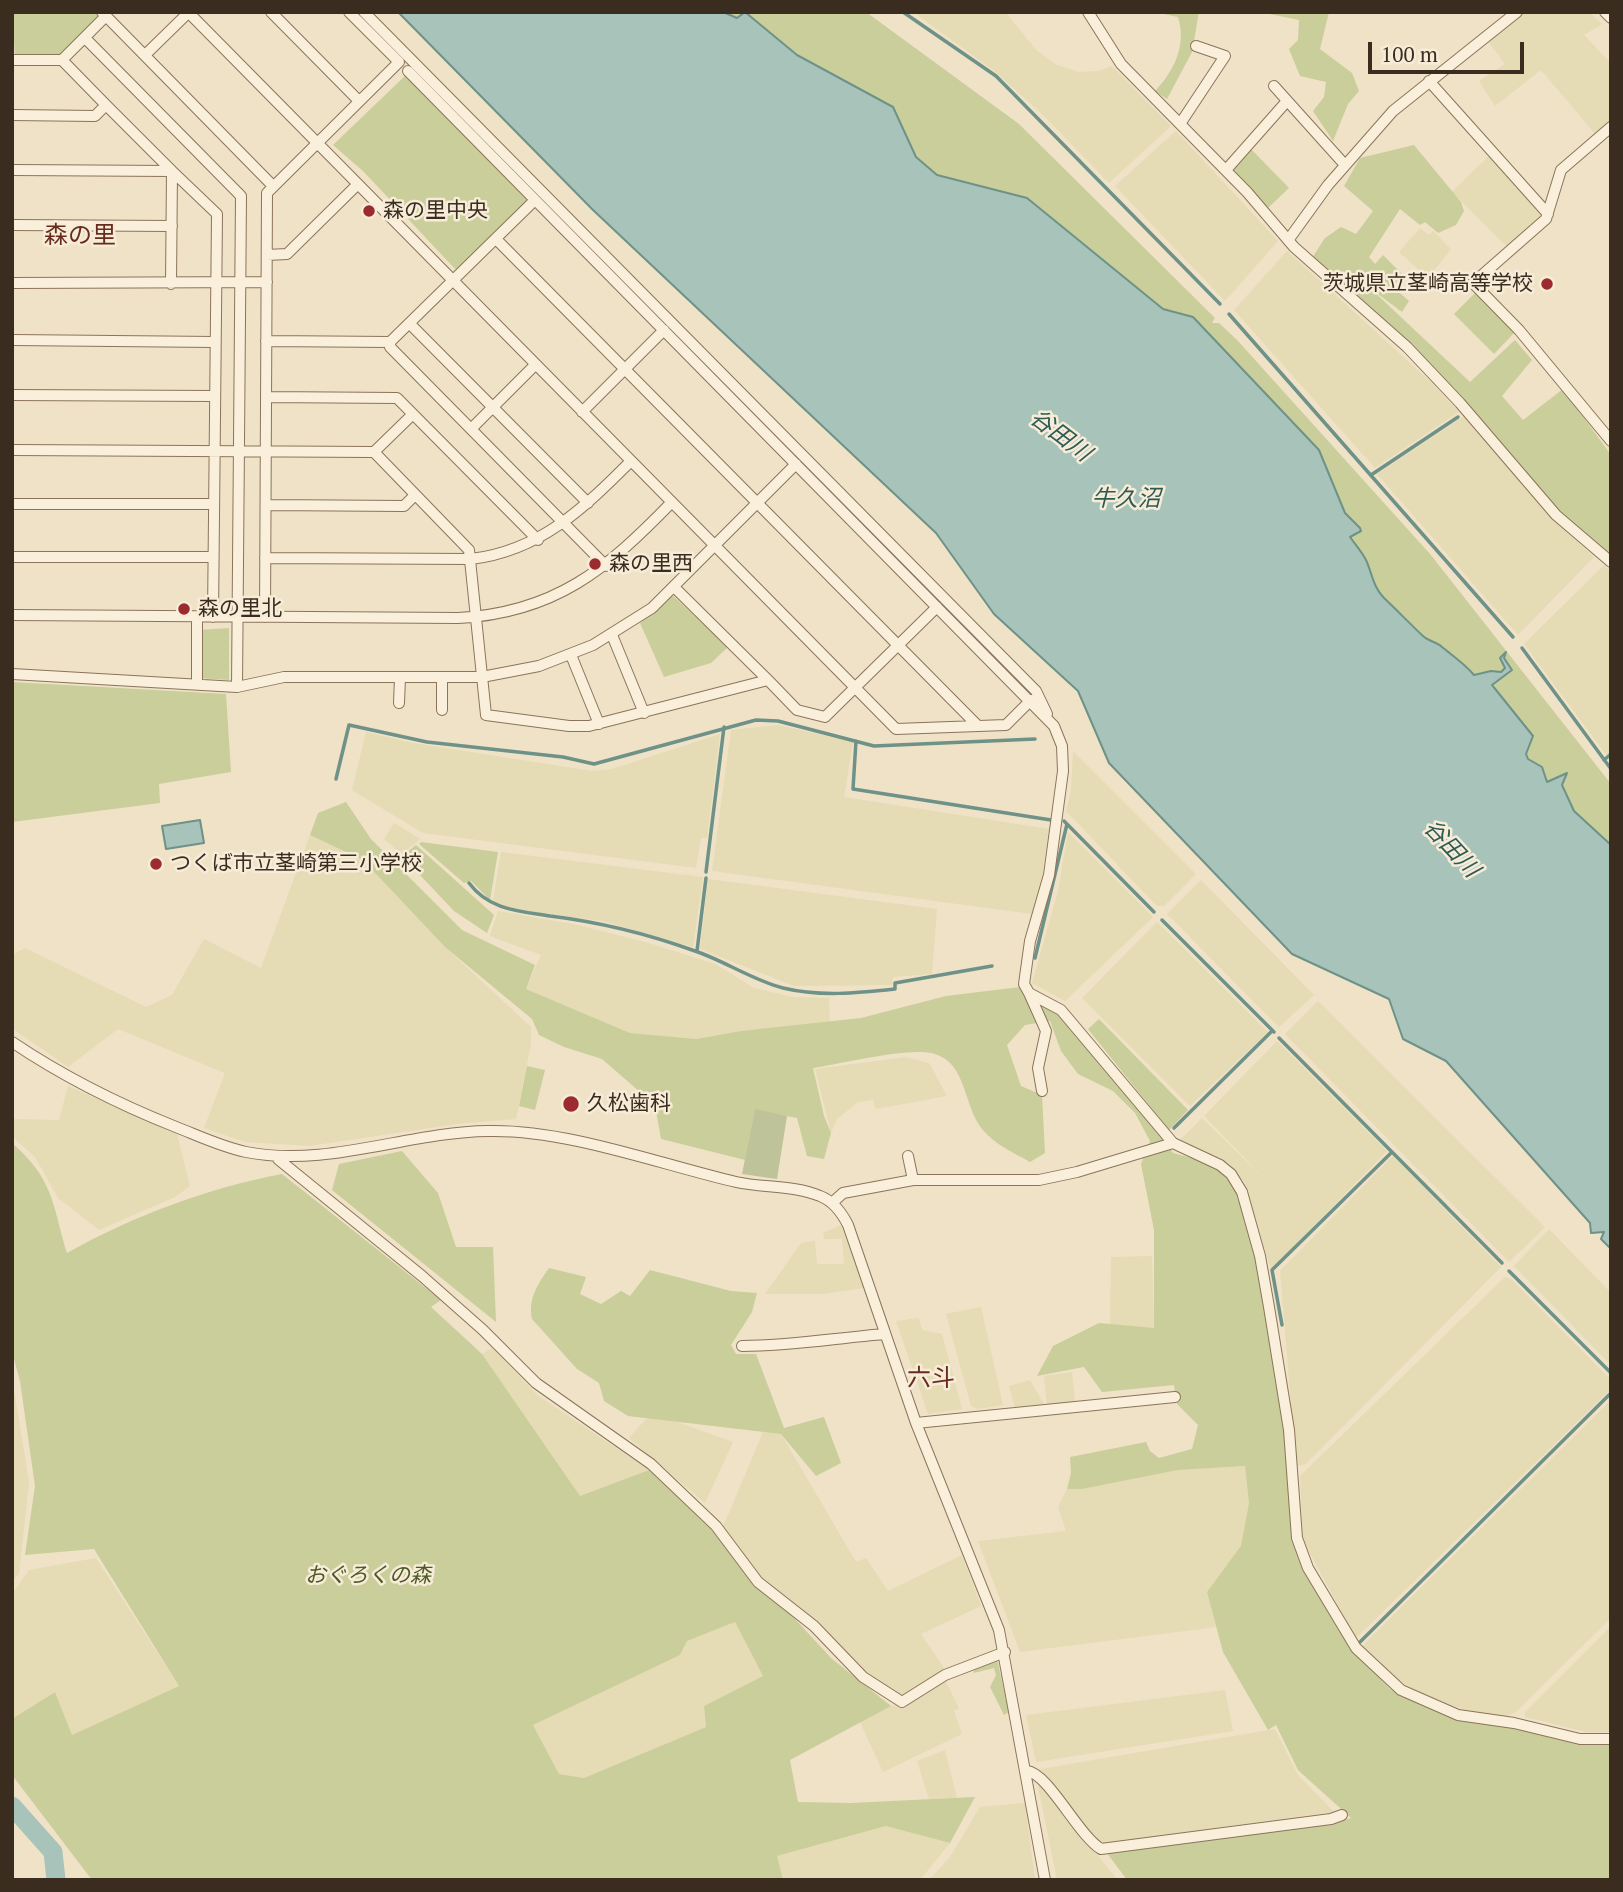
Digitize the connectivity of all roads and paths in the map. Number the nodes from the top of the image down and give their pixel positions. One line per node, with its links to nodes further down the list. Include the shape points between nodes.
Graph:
1 (188, 12): 12 (street); 24 (street)
2 (271, 12): 19 (street)
3 (349, 12): 19 (street, via 399,62)
4 (364, 12): 106 (street, via 1036,691)
5 (1088, 12): 22 (street, via 1121,64)
6 (1517, 12): 16 (street)
7 (1605, 12): 9 (street)
8 (104, 14): 10 (street); 12 (street)
9 (1611, 18)
10 (85, 38): 14 (street); 43 (street, via 241,196)
11 (1196, 46): 22 (street, via 1225,56)
12 (145, 55): 30 (street)
13 (12, 60): 14 (street)
14 (62, 60): 20 (street)
15 (408, 71): 31 (street)
16 (1429, 81): 25 (street, via 1393,111); 32 (street)
17 (1273, 86): 18 (street)
18 (1287, 101): 25 (street); 27 (street)
19 (359, 102): 24 (street)
20 (106, 104): 21 (street, via 95,116); 28 (street)
21 (12, 115)
22 (1180, 124): 27 (street)
23 (1611, 127): 32 (street, via 1561,170)
24 (317, 143): 29 (street); 30 (street)
25 (1345, 165): 36 (street)
26 (12, 170): 28 (street)
27 (1226, 170): 36 (street)
28 (172, 171): 34 (street); 42 (street, via 217,214)
29 (358, 184): 37 (street, via 287,254); 39 (street)
30 (273, 186): 37 (street, via 267,193)
31 (536, 200): 35 (street); 45 (street)
32 (1548, 214): 59 (street, via 1474,283)
33 (12, 225): 34 (street)
34 (172, 226): 41 (street)
35 (496, 239): 39 (street); 51 (street)
36 (1289, 239): 81 (street, via 1430,370 1556,515)
37 (267, 255): 38 (street)
38 (267, 282): 43 (street); 47 (street)
39 (453, 282): 44 (street); 50 (street)
40 (12, 283): 41 (street)
41 (171, 284): 42 (street)
42 (215, 284): 43 (street); 48 (street)
43 (241, 284): 62 (street)
44 (410, 324): 49 (street); 55 (street)
45 (664, 330): 51 (street); 66 (street)
46 (12, 340): 48 (street)
47 (267, 341): 49 (street); 54 (street)
48 (214, 342): 53 (street)
49 (390, 342): 58 (street)
50 (536, 365): 55 (street); 56 (street)
51 (625, 369): 56 (street); 70 (street)
52 (12, 395): 53 (street)
53 (213, 396): 61 (street)
54 (266, 397): 57 (street, via 397,398); 63 (street)
55 (492, 407): 58 (street); 69 (street)
56 (582, 412): 65 (street)
57 (413, 414): 64 (street); 75 (street)
58 (471, 429): 74 (street)
59 (1611, 441)
60 (12, 450): 61 (street)
61 (213, 452): 62 (street); 72 (street)
62 (240, 452): 63 (street); 88 (street)
63 (266, 452): 64 (street); 73 (street)
64 (374, 452): 67 (street)
65 (631, 461): 68 (street); 69 (street)
66 (796, 464): 70 (street); 84 (street)
67 (415, 495): 73 (street, via 404,506); 80 (street, via 468,547)
68 (672, 502): 76 (street); 82 (street)
69 (588, 503): 74 (street)
70 (757, 503): 76 (street); 92 (street)
71 (12, 504): 72 (street)
72 (213, 504): 78 (street)
73 (265, 505): 79 (street)
74 (565, 523): 75 (street); 82 (street)
75 (538, 540): 80 (street)
76 (715, 546): 83 (street); 101 (street)
77 (12, 557): 78 (street)
78 (213, 557): 87 (street)
79 (265, 558): 80 (street); 89 (street)
80 (471, 559): 90 (street)
81 (1611, 562)
82 (606, 566): 90 (street, via 539,603)
83 (674, 587): 91 (street); 98 (street)
84 (937, 607): 92 (street); 102 (street)
85 (12, 615): 86 (street)
86 (197, 617): 87 (street); 99 (street)
87 (213, 617): 88 (street)
88 (238, 617): 89 (street); 100 (street)
89 (265, 617): 90 (street)
90 (477, 617): 96 (street)
91 (612, 635): 93 (street); 105 (street)
92 (898, 646): 101 (street); 108 (street)
93 (571, 655): 96 (street, via 526,670); 107 (street)
94 (12, 674): 99 (street)
95 (442, 677): 96 (street); 97 (street); 104 (street)
96 (482, 677): 107 (street, via 486,715 569,726)
97 (400, 678): 100 (street, via 284,677); 103 (street)
98 (768, 680): 101 (street, via 797,710 825,717); 105 (street)
99 (197, 683): 100 (street)
100 (237, 687)
101 (856, 687): 108 (street, via 896,729)
102 (1031, 701): 106 (street); 108 (street, via 1006,725)
103 (399, 703)
104 (442, 710)
105 (644, 713): 107 (street)
106 (1048, 718): 109 (street, via 1061,740 1063,764 1049,874 1024,974)
107 (599, 724)
108 (978, 726)
109 (1030, 993): 111 (street, via 1046,1031 1039,1057); 112 (street, via 1061,1010)
110 (12, 1042): 116 (street, via 84,1087 245,1152 319,1155 443,1134 513,1131 741,1183 812,1193)
111 (1042, 1091)
112 (1172, 1143): 115 (street, via 1039,1180); 122 (street, via 1212,1160 1231,1174 1247,1205 1289,1430 1301,1552 1356,1648 1394,1685 1445,1712 1580,1739)
113 (908, 1156): 115 (street)
114 (278, 1160): 121 (street, via 432,1285 536,1383 651,1464 716,1526 758,1582 814,1626 863,1677 902,1702 945,1675)
115 (913, 1180): 116 (street, via 843,1193)
116 (832, 1203): 117 (street, via 848,1226)
117 (885, 1334): 118 (street, via 801,1345); 120 (street)
118 (742, 1346)
119 (1175, 1397): 120 (street)
120 (915, 1423): 121 (street, via 988,1596)
121 (1005, 1652): 123 (street)
122 (1611, 1739)
123 (1027, 1771): 124 (street, via 1038,1775 1101,1849); 125 (street)
124 (1342, 1815)
125 (1045, 1880)

